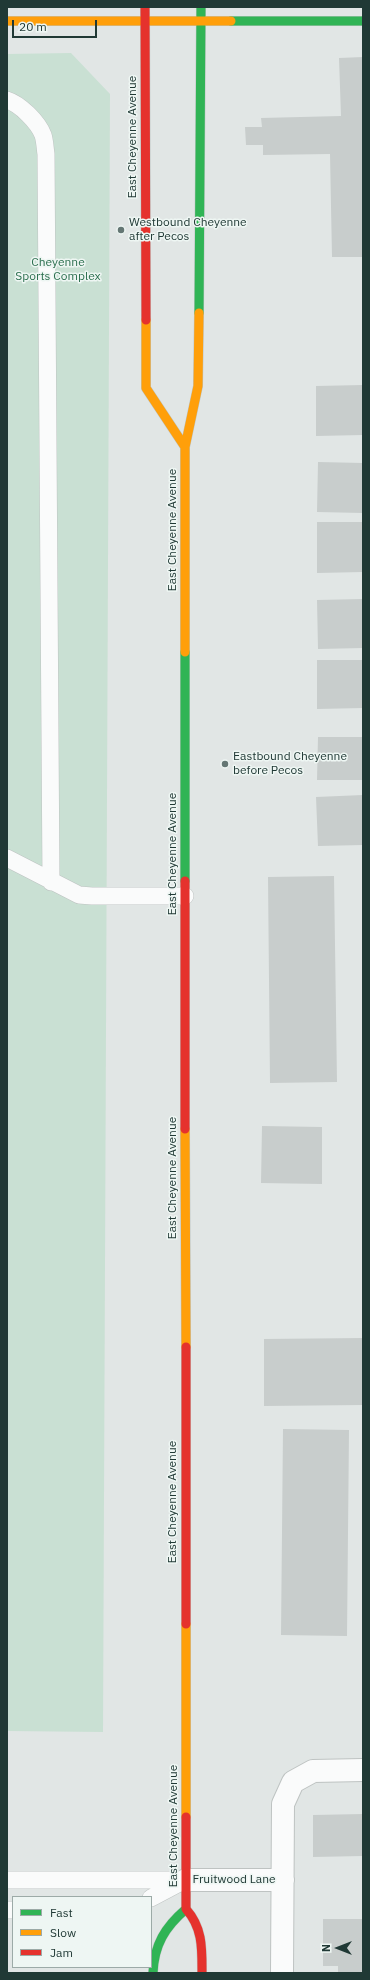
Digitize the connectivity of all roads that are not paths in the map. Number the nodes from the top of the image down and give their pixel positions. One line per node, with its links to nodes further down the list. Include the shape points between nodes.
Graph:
1 (145, 7): 3 (main road, East Cheyenne Avenue)
2 (201, 7): 4 (main road, East Cheyenne Avenue)
3 (145, 20): 4 (main road); 5 (main road); 8 (main road, East Cheyenne Avenue, via 146,388)
4 (201, 20): 6 (main road); 8 (main road, East Cheyenne Avenue, via 198,386)
5 (7, 21)
6 (363, 21)
7 (7, 100): 10 (lane, via 14,102 43,134 46,154)
8 (185, 447): 11 (main road, East Cheyenne Avenue)
9 (7, 858): 10 (lane)
10 (51, 882): 11 (lane, via 79,894 92,896)
11 (185, 896): 14 (main road, East Cheyenne Avenue)
12 (363, 1770): 15 (street, Fruitwood Lane, via 314,1770 293,1782 283,1804)
13 (7, 1880): 14 (lane)
14 (186, 1880): 15 (street, Fruitwood Lane); 16 (lane); 17 (main road, East Cheyenne Avenue)
15 (283, 1880): 20 (street, Fruitwood Lane)
16 (152, 1897)
17 (186, 1909): 18 (main road, via 173,1919 163,1932 156,1947); 19 (main road, via 193,1916 201,1937)
18 (153, 1973)
19 (202, 1973)
20 (282, 1973)

